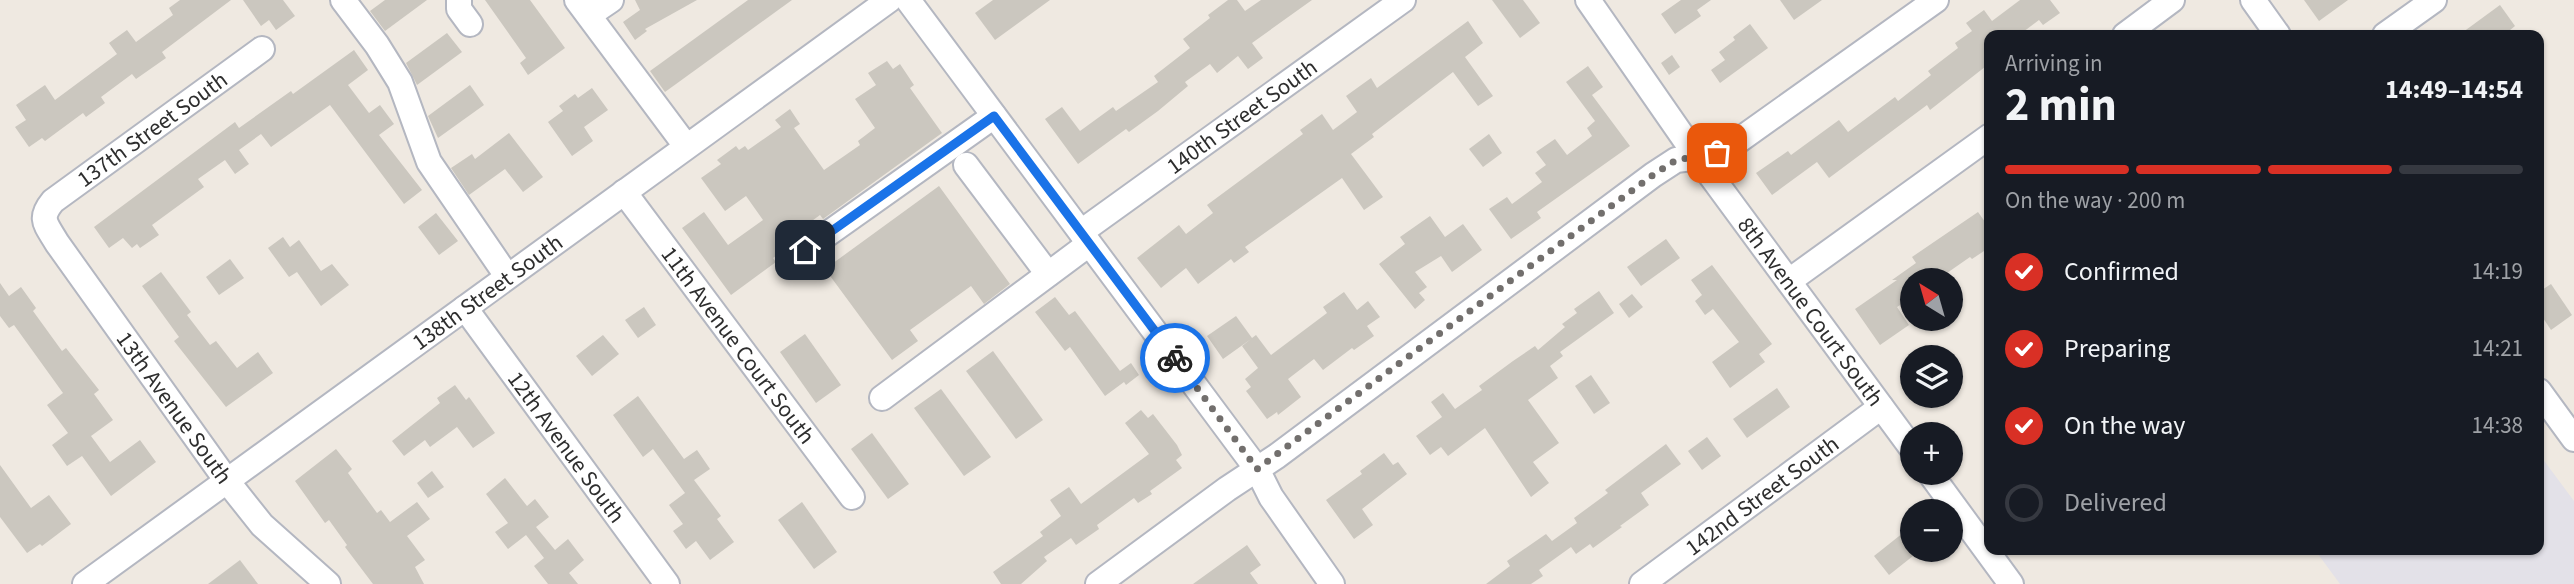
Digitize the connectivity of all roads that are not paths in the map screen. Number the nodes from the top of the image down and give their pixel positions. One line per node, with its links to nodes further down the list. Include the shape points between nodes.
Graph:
1 (342, 0): 28 (street, via 400,82 429,162)
2 (460, 0): 13 (street, via 459,9)
3 (611, 0): 12 (street)
4 (889, 0): 20 (street, 138th Street South)
5 (908, 0): 18 (street)
6 (1403, 0): 25 (street, 140th Street South)
7 (1588, 0): 21 (street, 8th Avenue Court South)
8 (1936, 0): 21 (street, via 1731,146)
9 (2172, 0): 14 (street)
10 (2253, 0): 15 (street)
11 (2434, 0): 16 (street)
12 (583, 8): 20 (street)
13 (470, 24)
14 (2132, 30)
15 (2274, 30)
16 (2392, 30)
17 (262, 49): 24 (street, 137th Street South)
18 (994, 116): 25 (street); 26 (street)
19 (1984, 140): 29 (street)
20 (686, 146): 23 (street, 138th Street South)
21 (1697, 157): 29 (street, 8th Avenue Court South); 36 (street, via 1676,160 1653,175)
22 (966, 165): 27 (street)
23 (624, 192): 28 (street, 138th Street South); 39 (street, 11th Avenue Court South)
24 (44, 212): 37 (street, 13th Avenue South, via 57,243)
25 (1085, 238): 27 (street, 140th Street South); 36 (street)
26 (805, 250)
27 (1048, 274): 31 (street, 140th Street South)
28 (507, 276): 30 (street, 138th Street South)
29 (1789, 281): 33 (street, 8th Avenue Court South)
30 (465, 308): 37 (street, 138th Street South); 44 (street, 12th Avenue South)
31 (882, 398)
32 (2544, 398): 35 (street)
33 (1881, 407): 34 (street, 8th Avenue Court South); 47 (street, 142nd Street South)
34 (1900, 433)
35 (2574, 439)
36 (1257, 469): 45 (street); 46 (street, via 1271,497)
37 (227, 481): 42 (street, 138th Street South); 43 (street, 13th Avenue South, via 262,526)
38 (1939, 485): 40 (street)
39 (852, 497)
40 (1984, 547)
41 (1990, 555): 48 (street)
42 (85, 584)
43 (328, 584)
44 (667, 584)
45 (1098, 584)
46 (1332, 584)
47 (1642, 584)
48 (2011, 584)

